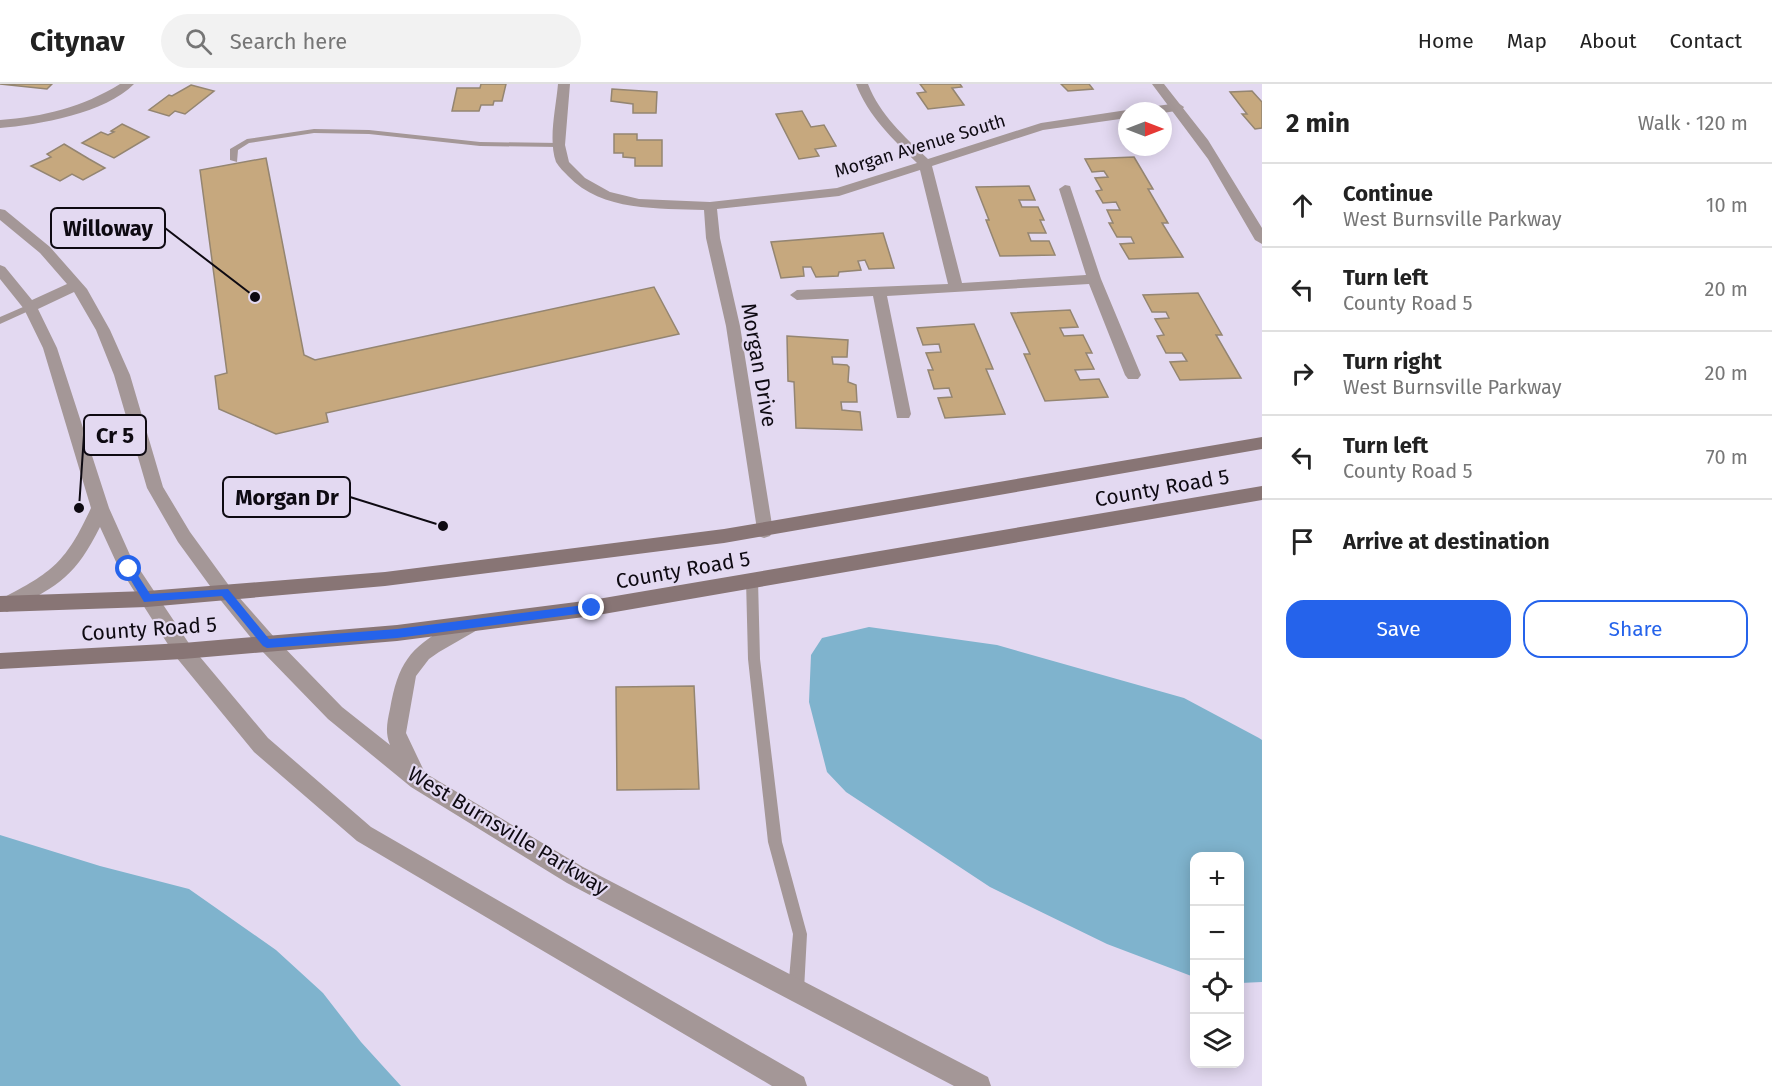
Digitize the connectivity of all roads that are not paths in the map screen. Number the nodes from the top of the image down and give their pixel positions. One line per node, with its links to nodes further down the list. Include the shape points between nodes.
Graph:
1 (128, 84): 8 (street, via 75,111 26,123)
2 (564, 84): 9 (street, Morgan Avenue South)
3 (862, 84): 11 (street, via 884,123)
4 (1158, 84): 5 (street)
5 (1178, 107): 6 (street); 15 (street, via 1225,172)
6 (1172, 108)
7 (1118, 115): 11 (street, Morgan Avenue South, via 1041,127)
8 (0, 124)
9 (559, 144): 10 (lane, via 480,144 369,132 314,131 247,141 234,149); 13 (street, Morgan Avenue South, via 563,163 580,181 606,195 639,203)
10 (234, 160)
11 (925, 164): 13 (street, Morgan Avenue South, via 838,192); 19 (street)
12 (1065, 189): 17 (street)
13 (710, 206): 29 (street, Morgan Drive, via 713,238 733,326)
14 (0, 213): 18 (street, West Burnsville Parkway, via 45,250)
15 (1262, 240)
16 (0, 270): 22 (street)
17 (1094, 279): 19 (street); 24 (street)
18 (76, 285): 22 (street); 31 (street, West Burnsville Parkway, via 103,330 119,368 155,488)
19 (956, 288): 20 (street)
20 (879, 291): 21 (street); 25 (street)
21 (796, 296)
22 (30, 307): 23 (lane); 28 (street, via 50,348)
23 (0, 321)
24 (1132, 375)
25 (903, 414)
26 (1262, 443): 29 (main road, County Road 5)
27 (1262, 493): 30 (main road, County Road 5)
28 (100, 508): 32 (street); 33 (street, via 67,565 43,587)
29 (764, 531): 31 (main road, County Road 5, via 384,579)
30 (752, 580): 34 (main road, County Road 5, via 592,608); 39 (lane, via 754,659 775,842 800,934)
31 (224, 592): 32 (main road, County Road 5); 35 (street, West Burnsville Parkway)
32 (147, 599): 33 (main road, County Road 5); 36 (street)
33 (3, 604)
34 (472, 623): 35 (main road, County Road 5); 38 (street, via 415,659 406,676 396,733)
35 (267, 643): 36 (main road, County Road 5); 38 (street, West Burnsville Parkway, via 335,713)
36 (183, 651): 37 (main road, County Road 5); 40 (street, via 261,744 364,834)
37 (0, 661)
38 (418, 780): 39 (street, West Burnsville Parkway, via 575,875)
39 (796, 990): 41 (street, West Burnsville Parkway)
40 (795, 1086)
41 (979, 1086)

